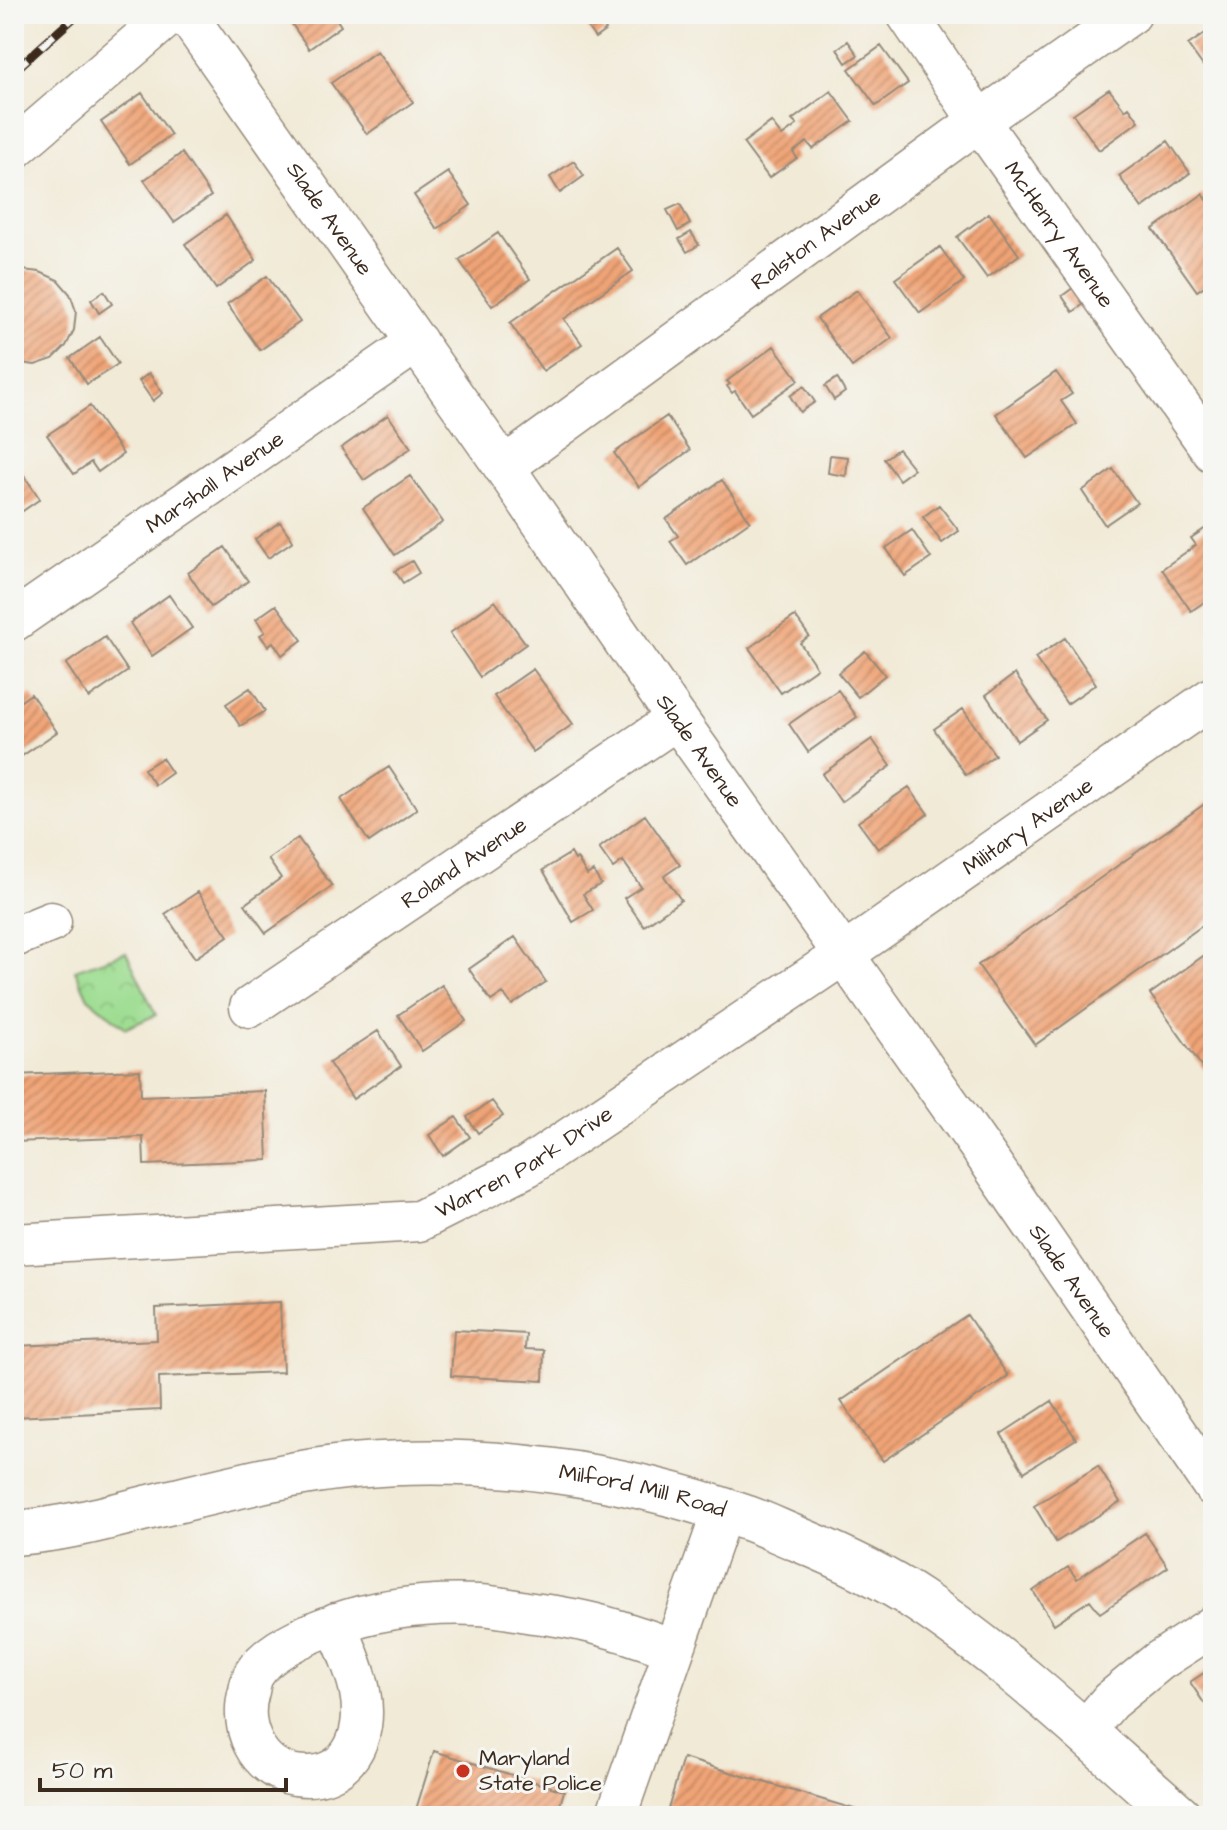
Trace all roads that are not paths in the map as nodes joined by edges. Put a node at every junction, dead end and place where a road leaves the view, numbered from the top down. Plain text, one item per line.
1 (171, 14) edge
2 (186, 14) edge
3 (907, 14) edge
4 (1131, 14) edge
5 (979, 121) junction
6 (14, 149) edge
7 (417, 342) junction
8 (1213, 452) edge
9 (504, 467) junction
10 (14, 621) edge
11 (1213, 697) edge
12 (677, 719) junction
13 (51, 922) dead end
14 (14, 937) edge
15 (843, 955) junction
16 (250, 1007) dead end
17 (14, 1244) edge
18 (1213, 1486) edge
19 (723, 1510) junction
20 (14, 1533) edge
21 (336, 1623) dead end
22 (1213, 1626) edge
23 (674, 1649) junction
24 (1084, 1732) junction
25 (1166, 1813) edge
26 (616, 1816) edge

1 - 6 street
2 - 7 street, Slade Avenue
3 - 5 street, McHenry Avenue
4 - 5 street, Ralston Avenue
5 - 8 street, McHenry Avenue
5 - 9 street, Ralston Avenue
7 - 9 street, Slade Avenue
7 - 10 street, Marshall Avenue
9 - 12 street, Slade Avenue
11 - 15 street, Military Avenue
12 - 15 street, Slade Avenue
12 - 16 street, Roland Avenue
13 - 14 street
15 - 17 street, Warren Park Drive
15 - 18 street, Slade Avenue
19 - 20 main road, Milford Mill Road
19 - 23 street
19 - 24 main road, Milford Mill Road
21 - 23 street
22 - 24 street
23 - 26 street
24 - 25 main road, Milford Mill Road

